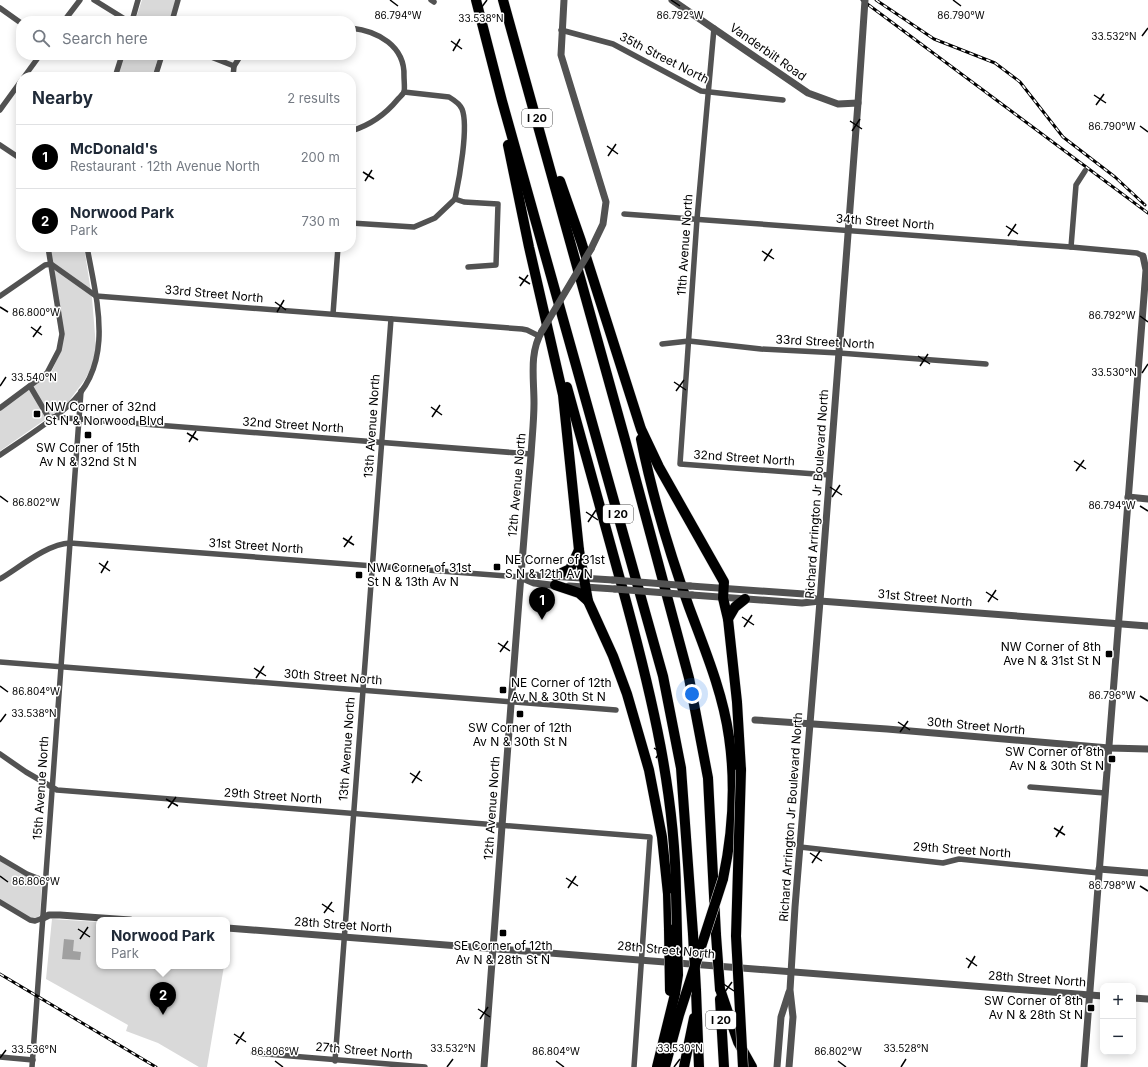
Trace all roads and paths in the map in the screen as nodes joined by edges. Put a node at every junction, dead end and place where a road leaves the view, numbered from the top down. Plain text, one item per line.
1 (80, 0) edge
2 (94, 0) edge
3 (138, 0) edge
4 (178, 0) edge
5 (476, 0) edge
6 (503, 0) edge
7 (564, 0) edge
8 (672, 0) edge
9 (866, 0) edge
10 (0, 8) edge
11 (68, 16) edge
12 (120, 16) edge
13 (133, 16) edge
14 (173, 16) edge
15 (16, 19) edge
16 (714, 28) junction
17 (356, 29) edge
18 (561, 30) junction
19 (36, 60) edge
20 (120, 60) edge
21 (160, 60) edge
22 (219, 60) edge
23 (238, 60) edge
24 (234, 66) junction
25 (28, 72) edge
26 (117, 72) edge
27 (157, 72) edge
28 (233, 72) edge
29 (16, 88) edge
30 (404, 92) junction
31 (709, 93) junction
32 (532, 100) junction
33 (783, 100) dead end
34 (502, 101) junction
35 (858, 103) junction
36 (0, 110) edge
37 (356, 129) edge
38 (0, 145) edge
39 (16, 156) edge
40 (1085, 171) dead end
41 (455, 199) junction
42 (624, 214) dead end
43 (697, 219) junction
44 (356, 224) edge
45 (848, 230) junction
46 (1070, 247) junction
47 (49, 252) edge
48 (88, 252) edge
49 (338, 252) edge
50 (1143, 256) joint
51 (532, 258) junction
52 (51, 264) junction
53 (468, 267) dead end
54 (0, 296) edge
55 (96, 296) junction
56 (332, 314) junction
57 (391, 319) junction
58 (541, 334) junction
59 (689, 341) junction
60 (662, 344) dead end
61 (839, 353) junction
62 (986, 364) dead end
63 (30, 386) junction
64 (81, 391) junction
65 (0, 408) edge
66 (636, 413) junction
67 (51, 418) junction
68 (79, 420) junction
69 (382, 442) junction
70 (531, 454) junction
71 (0, 456) edge
72 (680, 464) joint
73 (829, 475) junction
74 (1128, 497) junction
75 (1148, 499) edge
76 (70, 543) junction
77 (579, 550) junction
78 (372, 566) junction
79 (520, 577) junction
80 (0, 579) edge
81 (555, 581) junction
82 (585, 583) junction
83 (724, 587) junction
84 (723, 598) junction
85 (745, 599) junction
86 (588, 601) junction
87 (820, 601) junction
88 (728, 618) junction
89 (1119, 624) junction
90 (1148, 626) edge
91 (0, 662) edge
92 (61, 667) junction
93 (363, 690) junction
94 (511, 702) junction
95 (616, 710) dead end
96 (755, 720) dead end
97 (810, 725) junction
98 (1109, 748) junction
99 (1148, 749) edge
100 (0, 754) edge
101 (52, 787) junction
102 (1030, 787) dead end
103 (1105, 793) junction
104 (354, 813) junction
105 (502, 824) junction
106 (800, 847) junction
107 (0, 858) edge
108 (1099, 871) junction
109 (1148, 873) edge
110 (45, 881) junction
111 (0, 902) edge
112 (43, 918) junction
113 (96, 918) edge
114 (230, 928) edge
115 (344, 937) junction
116 (492, 948) junction
117 (642, 959) junction
118 (791, 971) junction
119 (720, 989) junction
120 (790, 990) junction
121 (1089, 994) junction
122 (1100, 996) edge
123 (1136, 998) edge
124 (1148, 999) edge
125 (697, 1008) junction
126 (253, 1053) dead end
127 (0, 1057) edge
128 (32, 1060) junction
129 (335, 1061) junction
130 (685, 1064) edge
131 (699, 1064) edge
132 (32, 1067) edge
133 (425, 1067) edge
134 (484, 1067) edge
135 (634, 1067) edge
136 (657, 1067) edge
137 (665, 1067) edge
138 (671, 1067) edge
139 (724, 1067) edge
140 (743, 1067) edge
141 (752, 1067) edge
142 (777, 1067) edge
143 (789, 1067) edge
144 (1084, 1067) edge

1 - 11 street
2 - 12 street
3 - 13 street
4 - 14 street
5 - 34 highway, I 20
6 - 32 highway, I 20
7 - 18 street, 12th Avenue North
8 - 16 street, Vanderbilt Road
9 - 35 street, Richard Arrington Jr Boulevard North, bridge
10 - 15 street
16 - 31 street, 11th Avenue North
16 - 35 street, Vanderbilt Road
17 - 30 street
18 - 31 street, 35th Street North
18 - 58 street, 12th Avenue North, bridge
19 - 25 street
20 - 26 street
21 - 27 street
22 - 24 street
23 - 24 street
24 - 28 street
29 - 36 street
30 - 37 street
30 - 41 street
31 - 33 street, 35th Street North
31 - 43 street, 11th Avenue North
32 - 66 highway
32 - 119 highway, I 20, bridge
34 - 51 highway
34 - 125 highway, I 20, bridge
35 - 45 street, Richard Arrington Jr Boulevard North
38 - 39 street
40 - 46 street
41 - 44 street
41 - 53 street
42 - 43 street, 34th Street North
43 - 45 street, 34th Street North
43 - 59 street, 11th Avenue North
45 - 46 street, 34th Street North
45 - 61 street, Richard Arrington Jr Boulevard North
46 - 50 street, 34th Street North
47 - 52 street
48 - 55 street
49 - 56 street
50 - 74 street
51 - 77 highway
51 - 136 highway, bridge
52 - 54 street
52 - 55 street
52 - 63 street
55 - 56 street, 33rd Street North
55 - 64 street
56 - 57 street, 33rd Street North
57 - 58 street, 33rd Street North
57 - 69 street, 13th Avenue North
58 - 70 street, 12th Avenue North
59 - 60 street, 33rd Street North
59 - 61 street, 33rd Street North
59 - 72 street, 11th Avenue North
61 - 62 street, 33rd Street North
61 - 73 street, Richard Arrington Jr Boulevard North
63 - 65 street
63 - 67 street
64 - 67 street
64 - 68 street, 15th Avenue North
66 - 83 highway
66 - 137 highway, bridge
67 - 68 street, 32nd Street North
67 - 71 street
68 - 69 street, 32nd Street North
68 - 76 street, 15th Avenue North
69 - 70 street, 32nd Street North
69 - 78 street, 13th Avenue North
70 - 79 street, 12th Avenue North
72 - 73 street, 32nd Street North
73 - 87 street, Richard Arrington Jr Boulevard North
74 - 75 street
74 - 89 street
76 - 78 street, 31st Street North
76 - 80 street, 31st Street North
76 - 92 street, 15th Avenue North
77 - 81 highway
77 - 82 highway
78 - 79 street, 31st Street North
78 - 93 street, 13th Avenue North
79 - 81 street, 31st Street North
79 - 94 street, 12th Avenue North
81 - 82 street, 31st Street North
81 - 86 highway
82 - 83 street, 31st Street North, bridge
82 - 84 street, 31st Street North, bridge
82 - 86 highway
83 - 84 highway
83 - 87 street, 31st Street North
84 - 85 street, 31st Street North
84 - 88 highway
85 - 87 street, 31st Street North
85 - 88 highway
86 - 138 highway, bridge
87 - 89 street, 31st Street North
87 - 97 street, Richard Arrington Jr Boulevard North
88 - 140 highway, bridge
89 - 90 street, 31st Street North
89 - 98 street
91 - 92 street, 30th Street North
92 - 93 street, 30th Street North
92 - 101 street, 15th Avenue North
93 - 94 street, 30th Street North
93 - 104 street, 13th Avenue North
94 - 95 street, 30th Street North
94 - 105 street, 12th Avenue North
96 - 97 street, 30th Street North
97 - 98 street, 30th Street North
97 - 106 street, Richard Arrington Jr Boulevard North
98 - 99 street, 30th Street North
98 - 103 street
100 - 101 street, 29th Street North
101 - 104 street, 29th Street North
101 - 110 street, 15th Avenue North
102 - 103 street
103 - 108 street
104 - 105 street, 29th Street North
104 - 115 street, 13th Avenue North
105 - 116 street, 12th Avenue North
105 - 117 street, 29th Street North
106 - 108 street, 29th Street North
106 - 118 street, Richard Arrington Jr Boulevard North
107 - 110 street
108 - 109 street
108 - 121 street
110 - 112 street, 15th Avenue North
111 - 112 street
112 - 113 street
112 - 128 street, 15th Avenue North
114 - 115 street, 28th Street North
115 - 116 street, 28th Street North
115 - 129 street, 13th Avenue North
116 - 117 street, 28th Street North
116 - 134 street, 12th Avenue North
117 - 118 street, 28th Street North
117 - 135 street
118 - 120 street, Richard Arrington Jr Boulevard North
118 - 121 street, 28th Street North
119 - 139 highway, I 20
119 - 141 highway, bridge
120 - 142 street, Richard Arrington Jr Boulevard North
120 - 143 street, Richard Arrington Jr Boulevard North
121 - 122 street, 28th Street North
121 - 144 street
123 - 124 street
125 - 130 highway
125 - 131 highway, I 20
126 - 129 street, 27th Street North
127 - 128 street
128 - 132 street, 15th Avenue North
129 - 133 street, 27th Street North

